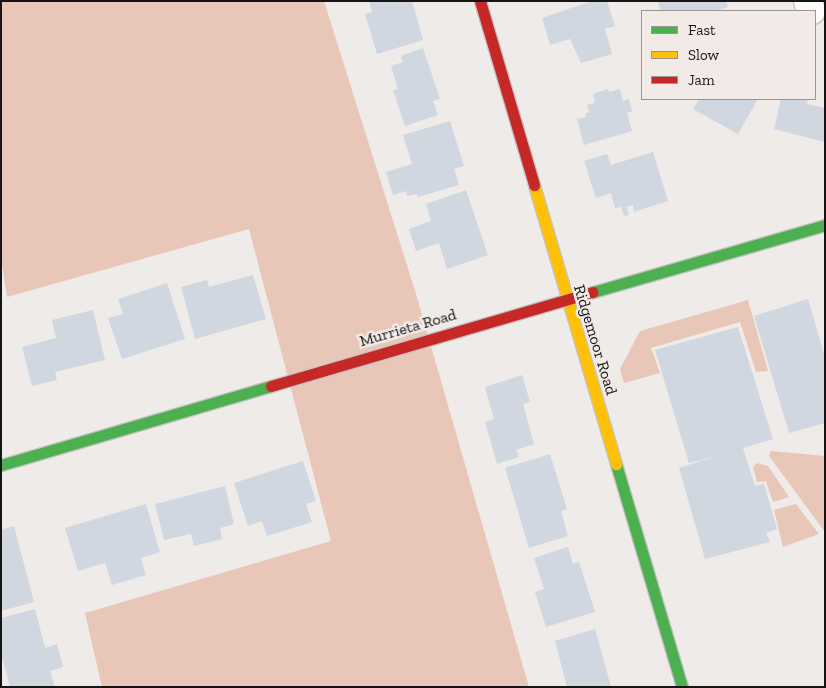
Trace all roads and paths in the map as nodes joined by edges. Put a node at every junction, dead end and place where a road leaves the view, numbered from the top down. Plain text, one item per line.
1 (480, 1) edge
2 (825, 225) edge
3 (566, 299) junction
4 (1, 465) edge
5 (682, 687) edge

1 - 3 main road, Ridgemoor Road
2 - 3 main road, Murrieta Road
3 - 4 main road, Murrieta Road
3 - 5 main road, Ridgemoor Road

